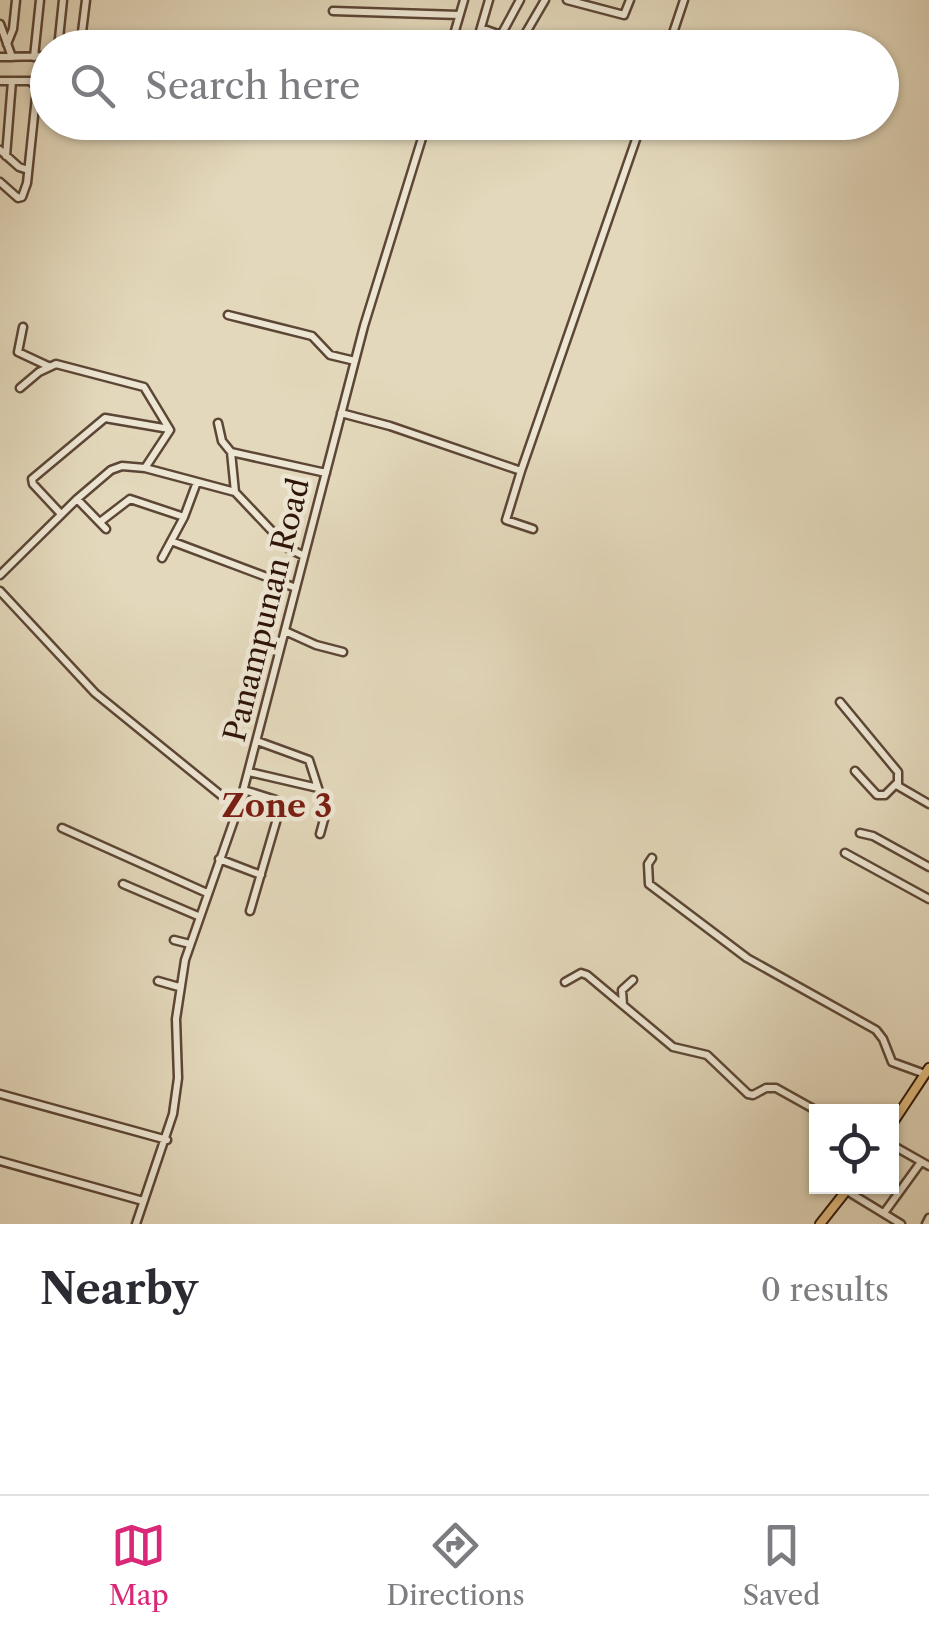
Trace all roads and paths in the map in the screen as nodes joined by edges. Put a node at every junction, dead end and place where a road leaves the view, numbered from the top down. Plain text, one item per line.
1 (16, 0) edge
2 (40, 0) edge
3 (63, 0) edge
4 (86, 0) edge
5 (464, 0) edge
6 (489, 0) edge
7 (520, 0) edge
8 (545, 0) edge
9 (566, 0) edge
10 (630, 0) edge
11 (684, 0) edge
12 (333, 11) dead end
13 (459, 15) junction
14 (0, 24) edge
15 (481, 28) joint
16 (37, 30) edge
17 (60, 30) edge
18 (82, 30) edge
19 (454, 30) edge
20 (488, 30) edge
21 (503, 30) edge
22 (528, 30) edge
23 (674, 30) edge
24 (6, 44) junction
25 (0, 57) edge
26 (12, 57) junction
27 (30, 57) edge
28 (30, 81) edge
29 (0, 82) edge
30 (12, 82) junction
31 (31, 140) edge
32 (421, 140) edge
33 (636, 140) edge
34 (3, 153) edge
35 (28, 170) junction
36 (0, 182) edge
37 (228, 314) dead end
38 (23, 327) dead end
39 (354, 361) junction
40 (50, 366) junction
41 (20, 388) dead end
42 (341, 413) junction
43 (218, 423) dead end
44 (170, 430) junction
45 (231, 452) junction
46 (145, 468) junction
47 (521, 471) junction
48 (326, 472) junction
49 (196, 482) junction
50 (235, 492) junction
51 (77, 499) junction
52 (62, 514) junction
53 (184, 517) junction
54 (533, 530) dead end
55 (172, 541) junction
56 (304, 556) junction
57 (162, 558) dead end
58 (0, 575) edge
59 (296, 588) junction
60 (0, 591) edge
61 (285, 630) junction
62 (343, 652) dead end
63 (840, 702) dead end
64 (257, 742) junction
65 (856, 771) dead end
66 (248, 772) junction
67 (896, 784) junction
68 (318, 788) junction
69 (244, 790) junction
70 (929, 804) edge
71 (238, 809) junction
72 (62, 828) dead end
73 (860, 833) dead end
74 (320, 834) dead end
75 (845, 852) dead end
76 (652, 858) dead end
77 (219, 860) junction
78 (929, 867) edge
79 (262, 875) junction
80 (123, 884) dead end
81 (207, 892) junction
82 (929, 898) edge
83 (250, 911) dead end
84 (198, 916) junction
85 (174, 940) dead end
86 (190, 944) junction
87 (158, 980) dead end
88 (634, 980) dead end
89 (565, 982) dead end
90 (179, 987) junction
91 (624, 1006) junction
92 (927, 1071) edge
93 (0, 1094) edge
94 (809, 1106) edge
95 (899, 1113) edge
96 (167, 1140) junction
97 (899, 1149) edge
98 (0, 1162) edge
99 (925, 1164) edge
100 (845, 1194) edge
101 (856, 1194) edge
102 (144, 1202) junction
103 (884, 1213) junction
104 (826, 1222) edge
105 (136, 1224) edge
106 (900, 1224) edge

1 - 24 street
2 - 16 street
3 - 17 street
4 - 18 street
5 - 13 street
6 - 15 street
7 - 21 street
8 - 22 street
9 - 10 street
11 - 23 street
12 - 13 street
13 - 19 street
14 - 24 street
15 - 20 street
24 - 26 street
25 - 26 street
26 - 27 street
28 - 30 street
29 - 30 street
30 - 34 street
31 - 35 street
32 - 39 street, Panampunan Road
33 - 47 street
34 - 35 street
35 - 36 street
37 - 39 street
38 - 40 street
39 - 42 street, Panampunan Road
40 - 41 street
40 - 44 street
42 - 47 street
42 - 48 street, Panampunan Road
43 - 45 street
44 - 46 street
44 - 52 street
45 - 48 street
45 - 50 street
46 - 49 street
46 - 51 street
47 - 54 street
48 - 56 street, Panampunan Road
49 - 50 street
49 - 53 street
50 - 56 street
51 - 52 street
51 - 53 street
52 - 58 street
53 - 55 street
55 - 57 street
55 - 59 street
56 - 59 street, Panampunan Road
59 - 61 street, Panampunan Road
60 - 71 street
61 - 62 street
61 - 64 street, Panampunan Road
63 - 67 street
64 - 66 street, Panampunan Road
64 - 68 street
65 - 67 street
66 - 68 street
66 - 69 street, Panampunan Road
67 - 70 street
68 - 74 street
69 - 71 street, Panampunan Road
69 - 79 street
71 - 77 street, Panampunan Road
72 - 81 street
73 - 78 street
75 - 82 street
76 - 92 street
77 - 79 street
77 - 81 street, Panampunan Road
79 - 83 street
80 - 84 street
81 - 84 street, Panampunan Road
84 - 86 street, Panampunan Road
85 - 86 street
86 - 90 street, Panampunan Road
87 - 90 street
88 - 91 street
89 - 91 street
90 - 96 street, Panampunan Road
91 - 94 street
92 - 95 main road
93 - 96 street
96 - 102 street, Panampunan Road
97 - 99 street
98 - 102 street
99 - 103 street
100 - 104 main road
101 - 103 street
102 - 105 street, Panampunan Road
103 - 106 street

